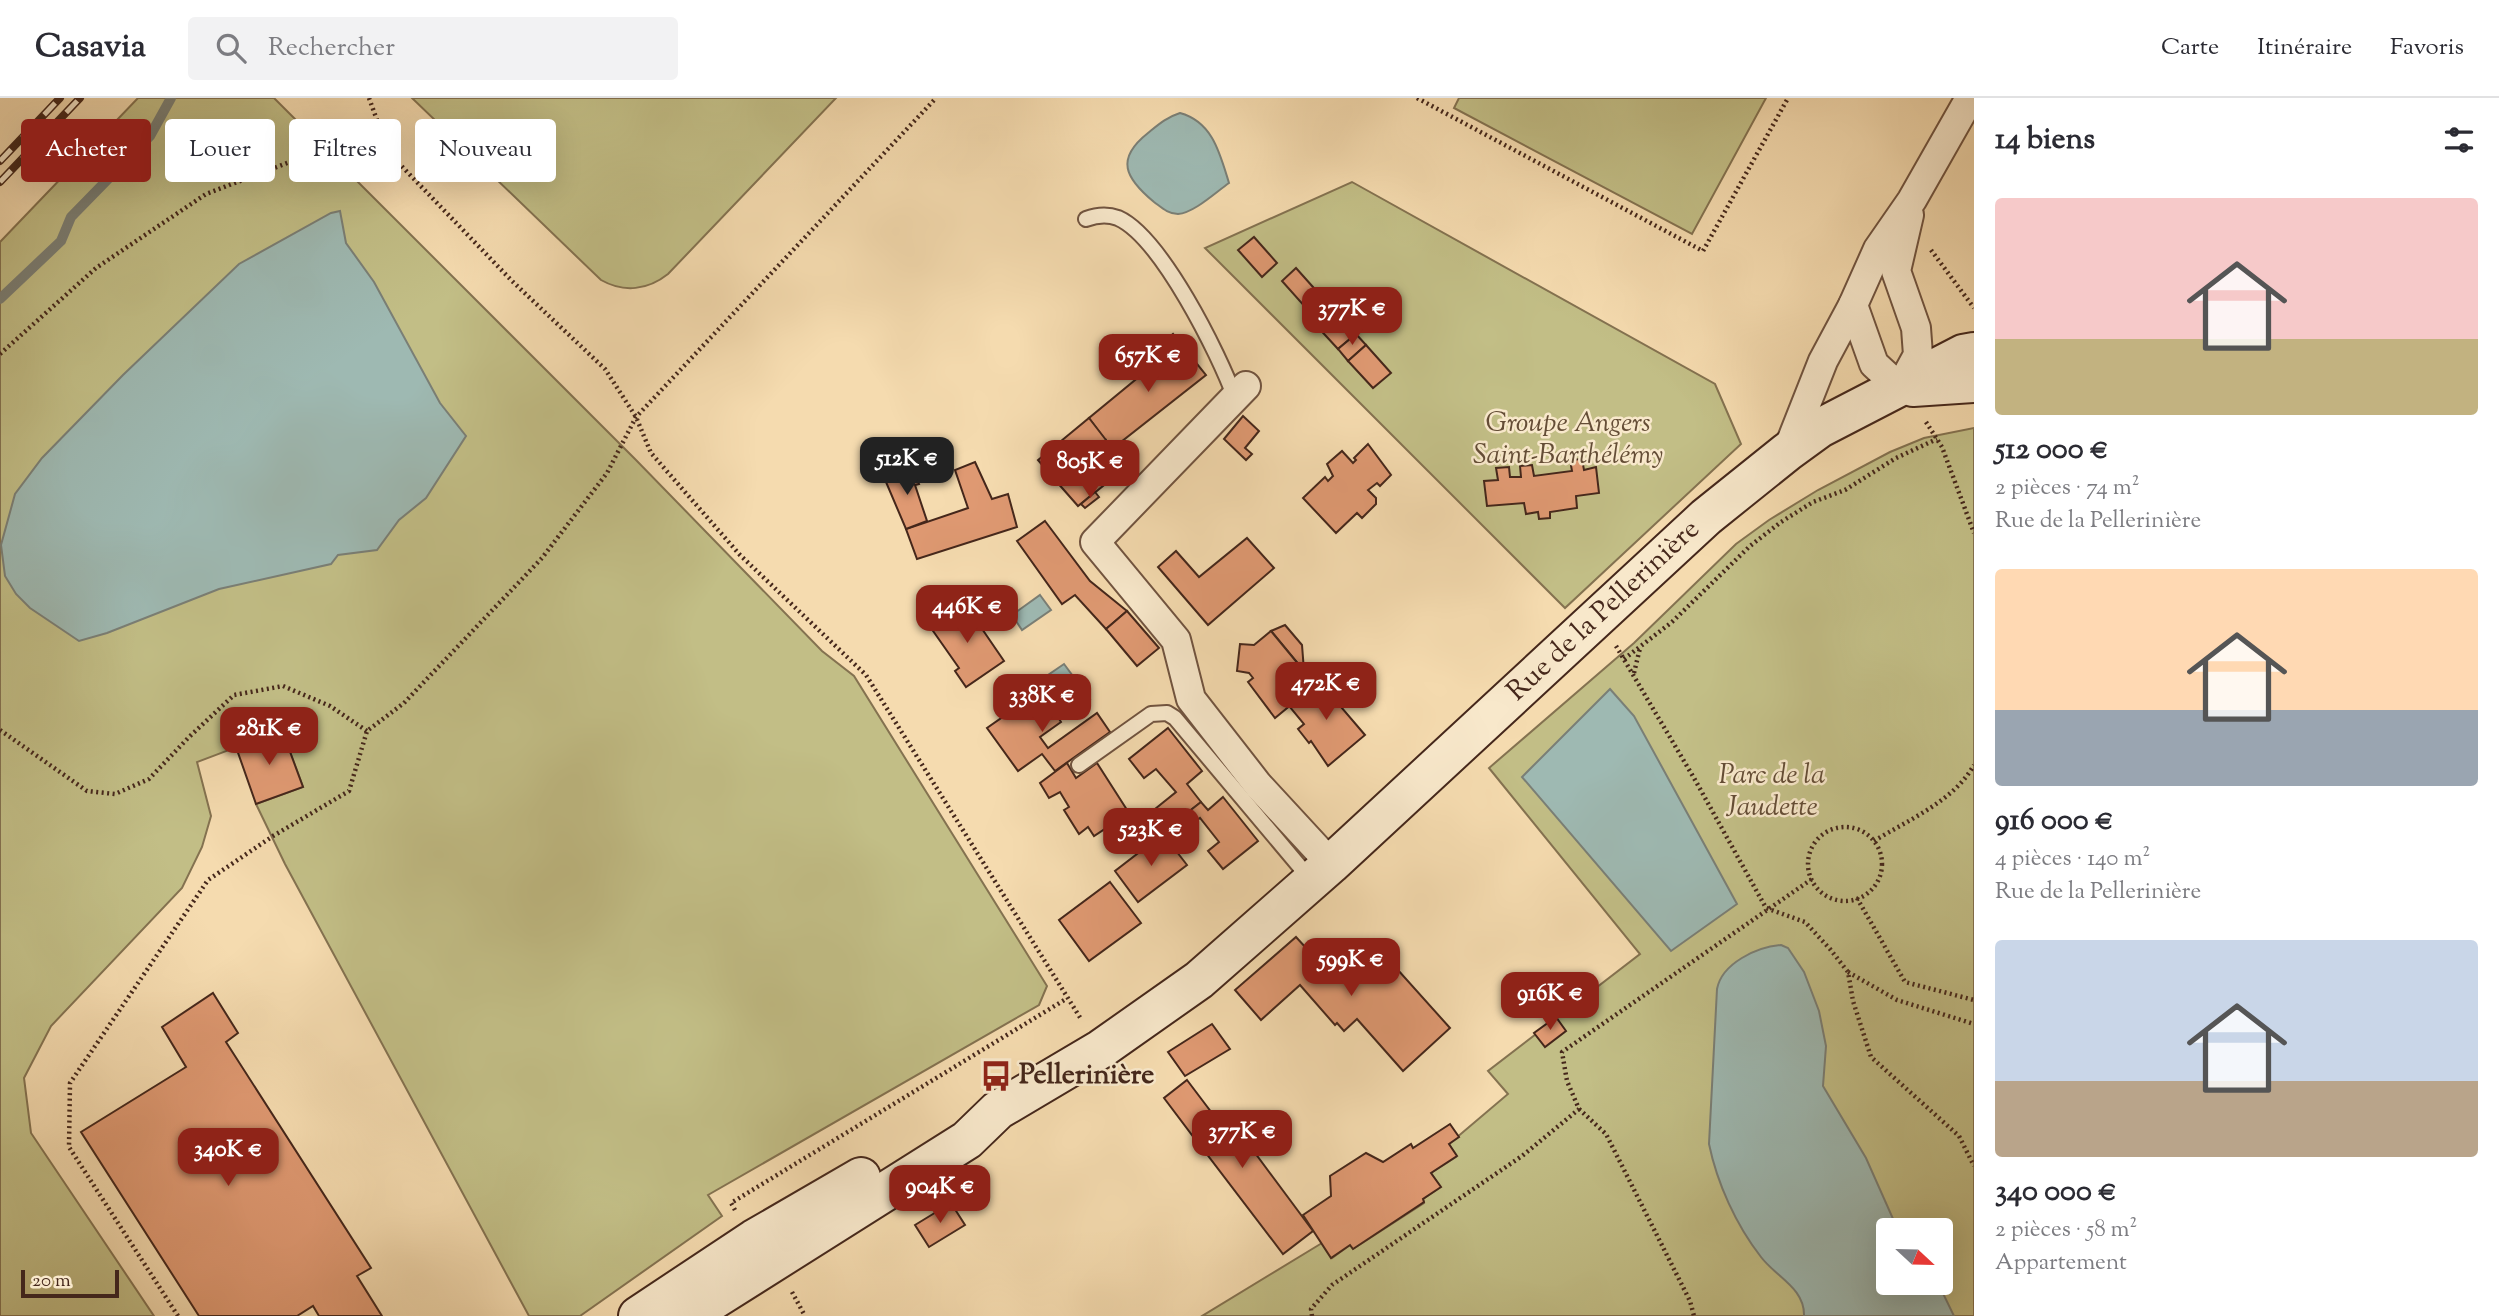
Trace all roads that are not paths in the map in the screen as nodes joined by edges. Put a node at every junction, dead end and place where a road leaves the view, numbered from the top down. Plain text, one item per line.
1 (1970, 98) edge
2 (1912, 200) junction
3 (1086, 219) dead end
4 (1853, 305) junction
5 (1916, 328) junction
6 (1970, 363) edge
7 (1900, 388) junction
8 (1240, 392) joint
9 (1787, 452) junction
10 (1079, 765) dead end
11 (1321, 873) junction
12 (998, 1110) junction
13 (638, 1316) edge
14 (688, 1316) edge

1 - 2 street
2 - 4 street
2 - 5 street
3 - 8 lane
4 - 7 street
4 - 9 street
5 - 6 street
5 - 7 street
6 - 7 street
7 - 9 street, Rue de la Pellerinière
8 - 11 street
9 - 11 street, Rue de la Pellerinière
10 - 11 lane
11 - 12 street, Rue de la Pellerinière
12 - 13 street, Rue de la Pellerinière
12 - 14 street, Rue de la Pellerinière

